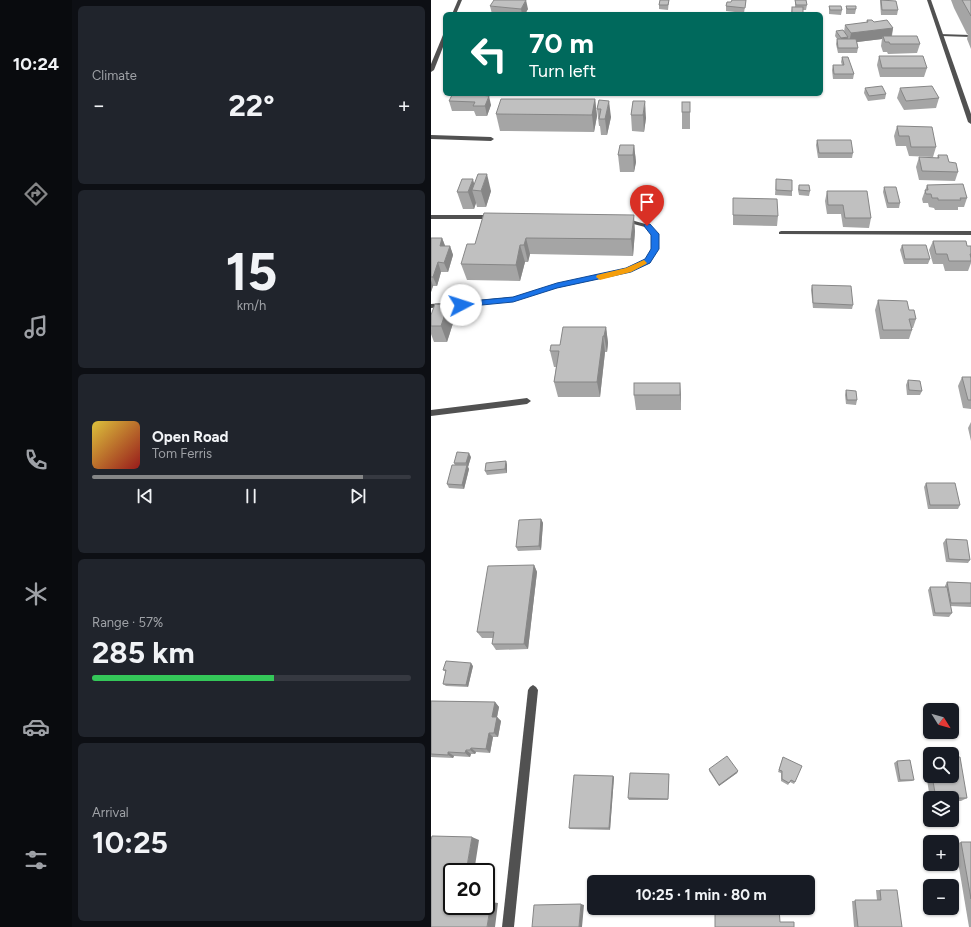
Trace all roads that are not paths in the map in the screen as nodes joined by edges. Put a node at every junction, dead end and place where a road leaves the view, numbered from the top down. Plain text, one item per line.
1 (460, 0) edge
2 (929, 0) edge
3 (455, 12) edge
4 (941, 35) junction
5 (971, 36) edge
6 (443, 41) edge
7 (431, 70) edge
8 (971, 122) edge
9 (431, 137) edge
10 (491, 139) dead end
11 (431, 217) edge
12 (497, 217) edge
13 (614, 219) edge
14 (781, 233) dead end
15 (971, 233) edge
16 (431, 306) edge
17 (527, 401) dead end
18 (431, 413) edge
19 (533, 690) dead end
20 (508, 927) edge

1 - 3 street
2 - 4 street
4 - 5 street
4 - 8 street
6 - 7 street
9 - 10 street
11 - 12 street
13 - 16 street
14 - 15 street
17 - 18 street
19 - 20 street

